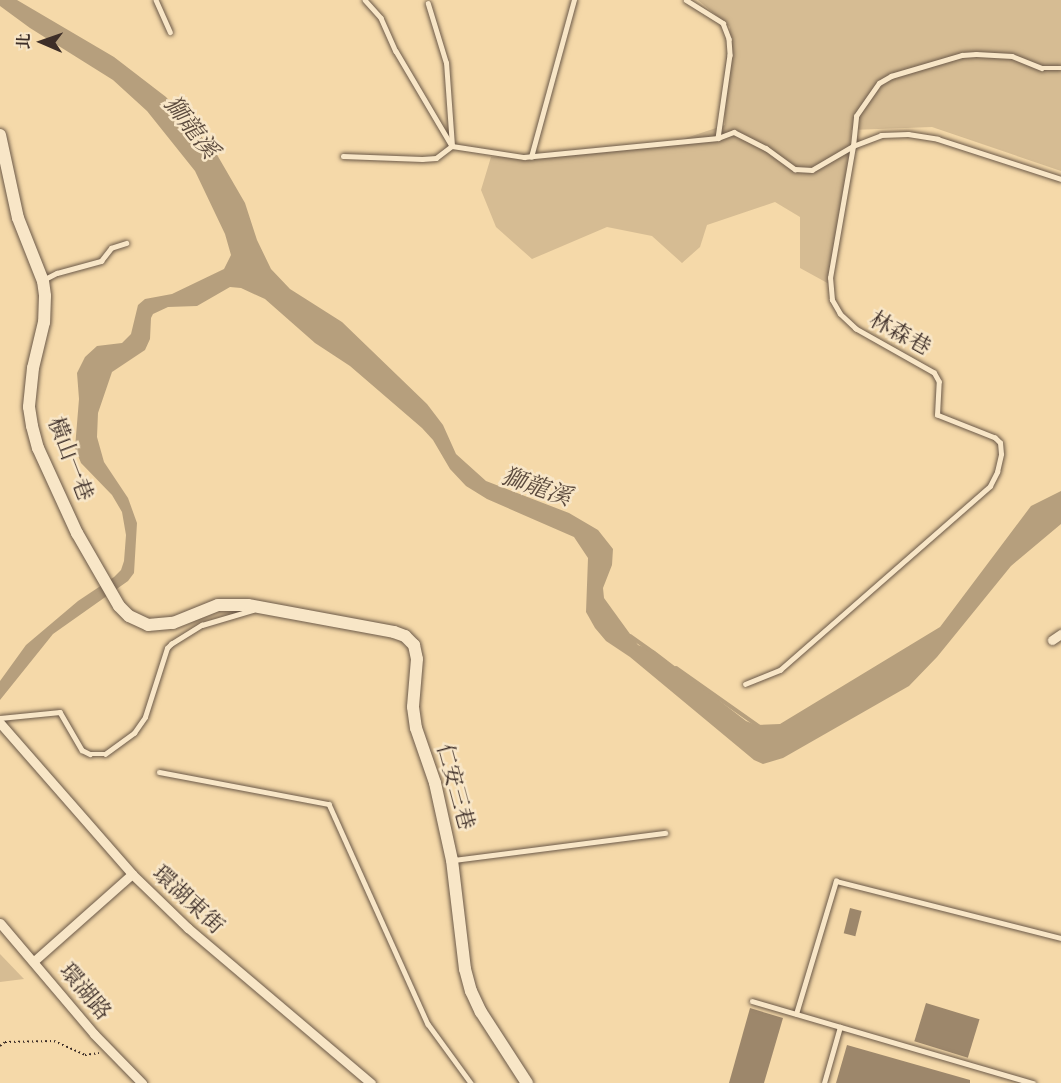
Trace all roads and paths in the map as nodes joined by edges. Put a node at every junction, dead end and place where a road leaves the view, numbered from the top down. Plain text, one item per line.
1 (156, 0) edge
2 (365, 0) edge
3 (574, 0) edge
4 (686, 0) edge
5 (428, 4) dead end
6 (170, 32) dead end
7 (1061, 68) edge
8 (0, 135) edge
9 (718, 138) junction
10 (452, 146) junction
11 (853, 146) junction
12 (343, 156) dead end
13 (531, 157) junction
14 (1061, 179) edge
15 (126, 243) dead end
16 (43, 281) junction
17 (261, 608) junction
18 (1061, 634) edge
19 (1052, 640) dead end
20 (745, 684) dead end
21 (0, 718) edge
22 (0, 723) edge
23 (159, 772) dead end
24 (664, 833) dead end
25 (452, 860) junction
26 (132, 874) junction
27 (0, 923) edge
28 (1061, 938) edge
29 (34, 961) junction
30 (752, 1000) dead end
31 (796, 1014) junction
32 (840, 1026) junction
33 (0, 1046) edge
34 (111, 1052) junction
35 (142, 1083) edge
36 (371, 1083) edge
37 (471, 1083) edge
38 (527, 1083) edge
39 (824, 1083) edge
40 (1033, 1083) edge

1 - 6 lane
2 - 10 lane
3 - 13 lane
4 - 9 lane
5 - 10 lane
7 - 11 lane
8 - 16 street, 橫山一巷
9 - 11 lane
9 - 13 lane
10 - 12 lane
10 - 13 lane
11 - 14 lane
11 - 20 lane, 林森巷
15 - 16 lane
16 - 17 street, 橫山一巷
17 - 21 lane
17 - 25 street, 仁安三巷
18 - 19 street
22 - 26 street, 環湖東街
23 - 37 lane
24 - 25 lane
25 - 38 street, 仁安三巷
26 - 29 street
26 - 36 street, 環湖東街
27 - 29 street, 環湖路
28 - 31 lane
29 - 34 street, 環湖路
30 - 31 lane
31 - 32 lane
32 - 39 lane
32 - 40 lane
33 - 34 path
34 - 35 street, 環湖路

